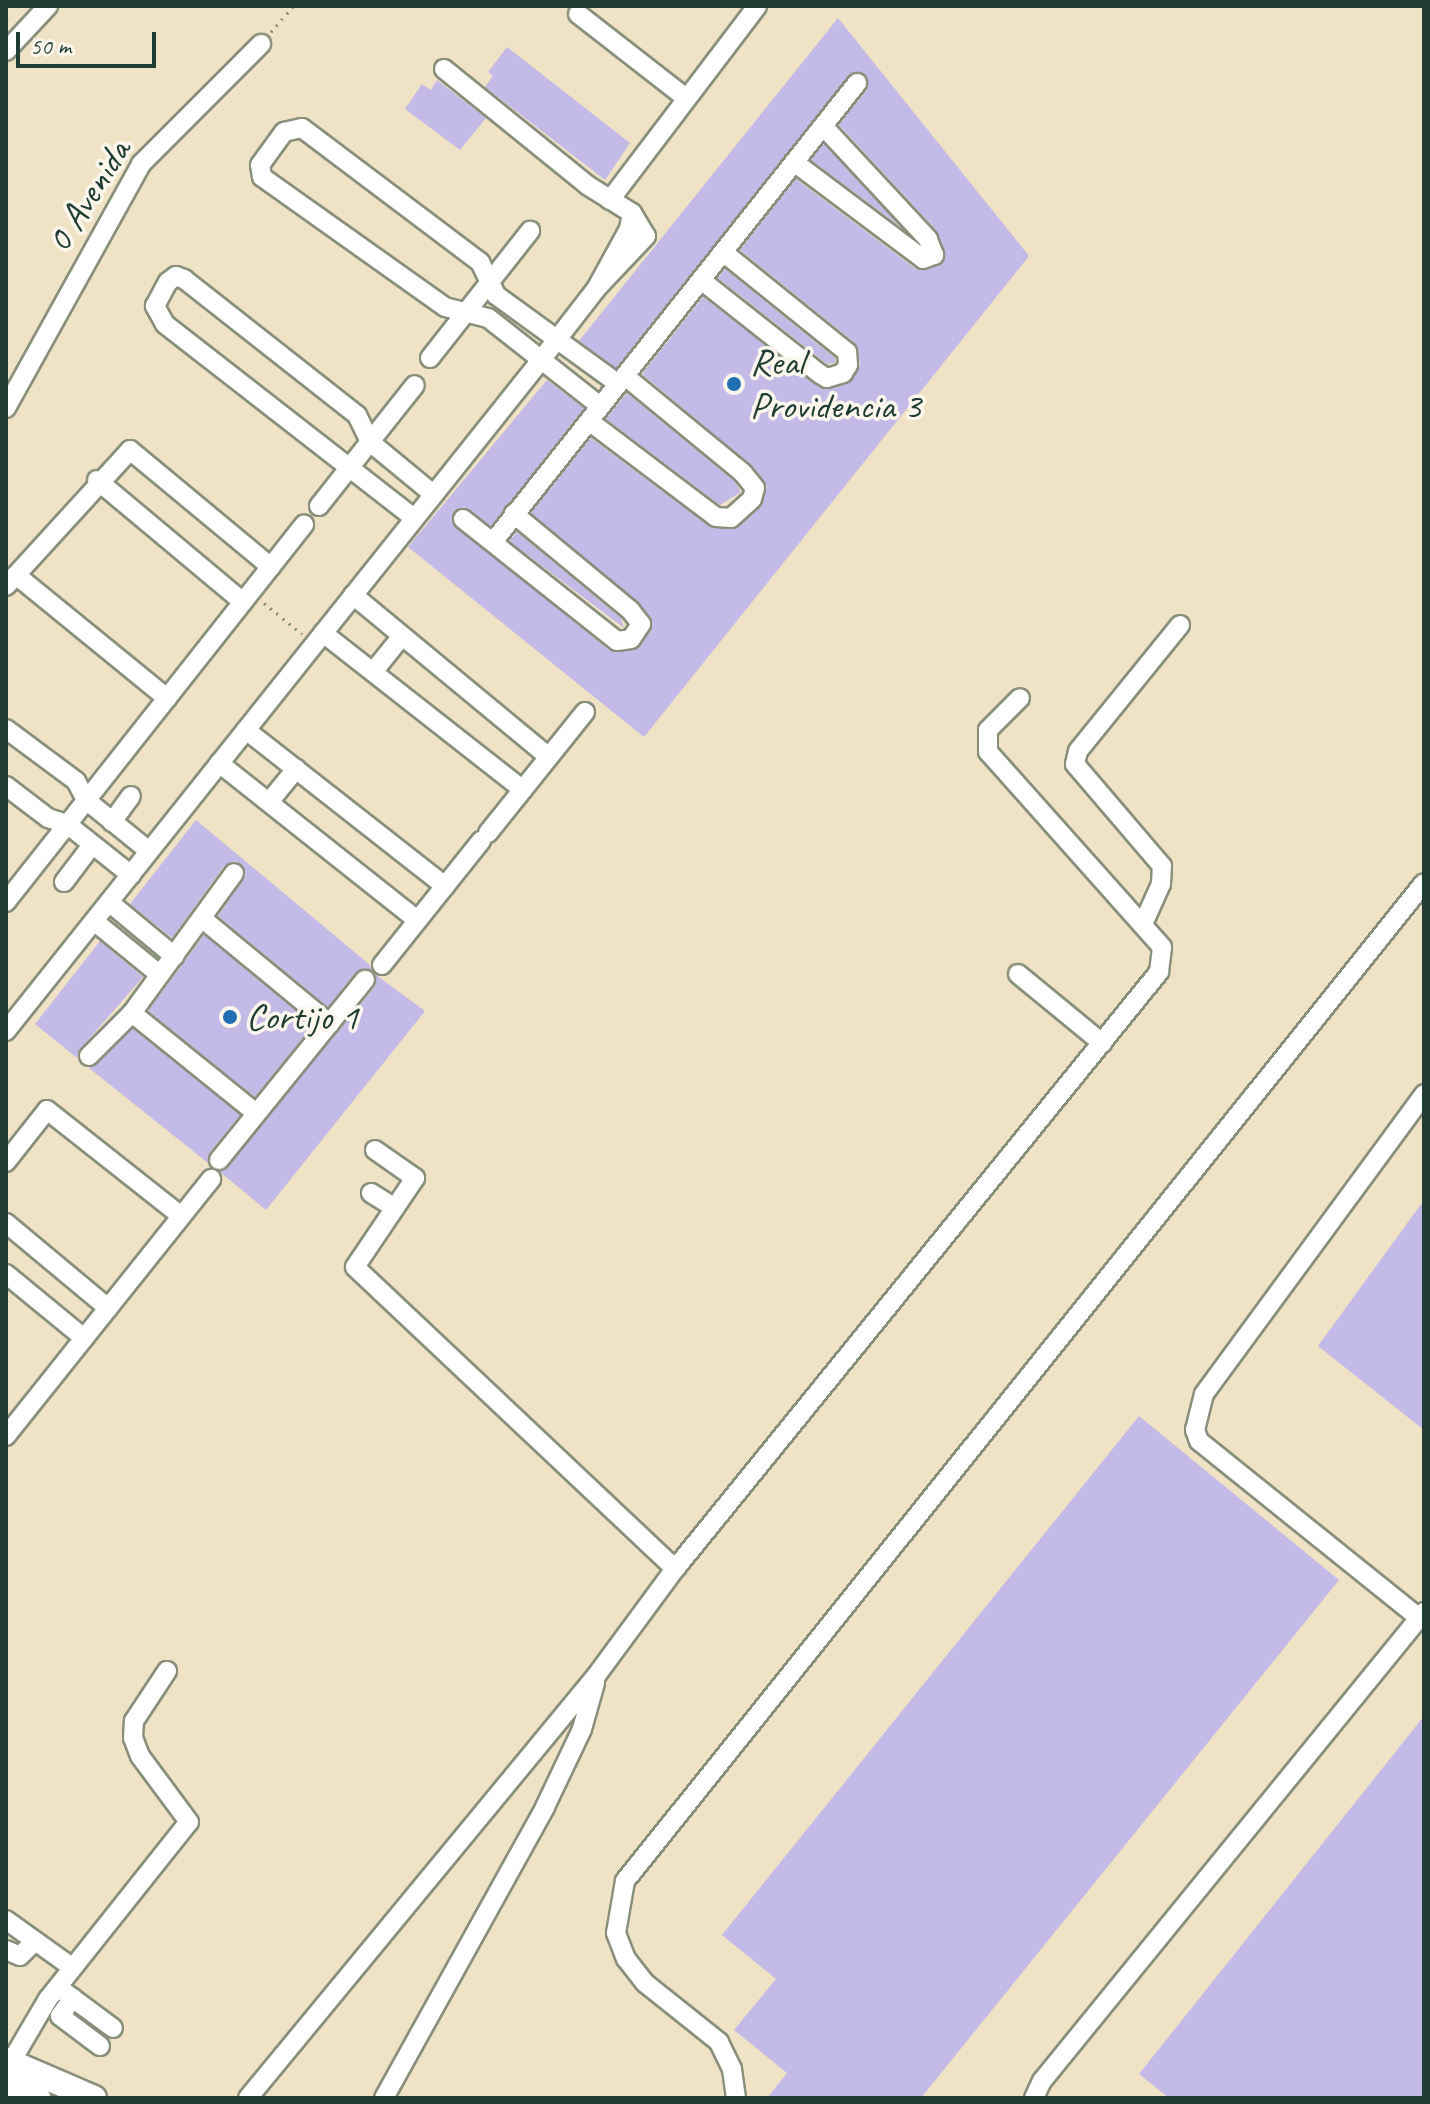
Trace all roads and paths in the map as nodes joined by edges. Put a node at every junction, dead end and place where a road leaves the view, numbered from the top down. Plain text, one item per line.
1 (48, 6) edge
2 (294, 6) edge
3 (757, 6) edge
4 (578, 14) dead end
5 (261, 44) joint
6 (6, 51) edge
7 (444, 69) dead end
8 (857, 83) dead end
9 (686, 98) junction
10 (823, 126) junction
11 (794, 162) junction
12 (610, 200) junction
13 (530, 231) dead end
14 (723, 252) junction
15 (701, 280) junction
16 (487, 285) junction
17 (465, 311) junction
18 (558, 336) junction
19 (430, 358) dead end
20 (541, 360) junction
21 (621, 380) junction
22 (415, 385) dead end
23 (6, 408) edge
24 (595, 413) junction
25 (370, 442) junction
26 (350, 467) junction
27 (97, 480) junction
28 (433, 494) junction
29 (319, 506) dead end
30 (514, 514) junction
31 (414, 518) junction
32 (463, 519) dead end
33 (304, 524) dead end
34 (493, 542) junction
35 (271, 567) junction
36 (11, 580) edge
37 (353, 595) junction
38 (247, 597) junction
39 (1180, 625) dead end
40 (402, 636) junction
41 (319, 638) junction
42 (373, 672) junction
43 (167, 698) junction
44 (1020, 698) dead end
45 (585, 712) dead end
46 (6, 729) edge
47 (246, 730) junction
48 (549, 757) junction
49 (219, 763) junction
50 (296, 769) junction
51 (6, 786) edge
52 (523, 790) junction
53 (131, 796) dead end
54 (86, 800) junction
55 (269, 802) junction
56 (112, 822) junction
57 (67, 824) junction
58 (92, 845) junction
59 (149, 851) junction
60 (234, 873) dead end
61 (131, 875) junction
62 (64, 882) dead end
63 (1424, 883) edge
64 (445, 886) junction
65 (6, 902) edge
66 (109, 902) junction
67 (204, 920) junction
68 (417, 920) junction
69 (94, 921) junction
70 (1143, 924) junction
71 (174, 956) junction
72 (382, 965) dead end
73 (1018, 974) dead end
74 (160, 975) junction
75 (365, 980) dead end
76 (132, 1013) junction
77 (330, 1024) junction
78 (6, 1031) edge
79 (1102, 1043) junction
80 (89, 1056) dead end
81 (1424, 1094) edge
82 (256, 1113) junction
83 (375, 1150) dead end
84 (219, 1160) dead end
85 (6, 1162) edge
86 (211, 1179) dead end
87 (371, 1193) dead end
88 (395, 1208) junction
89 (181, 1216) junction
90 (6, 1223) edge
91 (6, 1274) edge
92 (108, 1308) junction
93 (84, 1338) junction
94 (10, 1423) edge
95 (675, 1569) junction
96 (1421, 1614) edge
97 (167, 1671) dead end
98 (596, 1676) junction
99 (6, 1920) edge
100 (35, 1941) junction
101 (6, 1950) edge
102 (73, 1968) junction
103 (65, 1992) junction
104 (113, 2028) dead end
105 (100, 2046) dead end
106 (8, 2069) edge
107 (38, 2098) edge
108 (94, 2098) edge
109 (248, 2098) edge
110 (384, 2098) edge
111 (736, 2098) edge
112 (1034, 2098) edge

1 - 6 street
2 - 5 path
3 - 9 street
4 - 9 street
5 - 23 street, 0 Avenida
7 - 12 street
8 - 10 street
9 - 12 street
10 - 11 street
10 - 11 street
11 - 14 street
12 - 18 street
13 - 16 street
14 - 15 street
14 - 15 street
15 - 21 street
16 - 17 street
16 - 17 street
16 - 18 street
17 - 19 street
17 - 20 street
18 - 20 street
18 - 21 street
20 - 24 street
20 - 28 street
21 - 24 street
21 - 24 street
22 - 25 street
24 - 30 street
25 - 26 street
25 - 26 street
25 - 28 street
26 - 29 street
26 - 31 street
27 - 35 street
27 - 36 street
27 - 38 street
28 - 31 street
30 - 34 street
30 - 34 street
31 - 37 street
32 - 34 street
33 - 35 street
35 - 38 street
36 - 43 street
37 - 40 street
37 - 41 street
38 - 41 path
38 - 43 street
39 - 70 street
40 - 42 street
40 - 48 street
41 - 42 street
41 - 47 street
42 - 52 street
43 - 54 street
44 - 70 street
45 - 48 street
46 - 54 street
47 - 49 street
47 - 50 street
48 - 52 street
49 - 55 street
49 - 59 street
50 - 55 street
50 - 64 street
51 - 57 street
52 - 64 street
53 - 56 street
54 - 56 street
54 - 57 street
55 - 68 street
56 - 59 street
57 - 58 street
57 - 65 street
58 - 61 street
58 - 62 street
59 - 61 street
60 - 67 street
61 - 66 street
63 - 111 street
64 - 68 street
66 - 69 street
66 - 71 street
67 - 71 street
67 - 77 street
68 - 72 street
69 - 74 street
69 - 78 street
70 - 79 street
71 - 74 street
73 - 79 street
74 - 76 street
75 - 77 street
76 - 80 street
76 - 82 street
77 - 82 street
79 - 95 street
81 - 96 street
82 - 84 street
83 - 88 street
85 - 89 street
86 - 89 street
87 - 88 street
88 - 95 street
89 - 92 street
90 - 92 street
91 - 93 street
92 - 93 street
93 - 94 street
95 - 98 street
96 - 112 street
97 - 102 street
98 - 109 street
98 - 110 street
99 - 100 street
100 - 101 street
100 - 102 street
102 - 103 street
103 - 104 street
103 - 105 street
103 - 106 street
106 - 107 main road
106 - 108 main road

